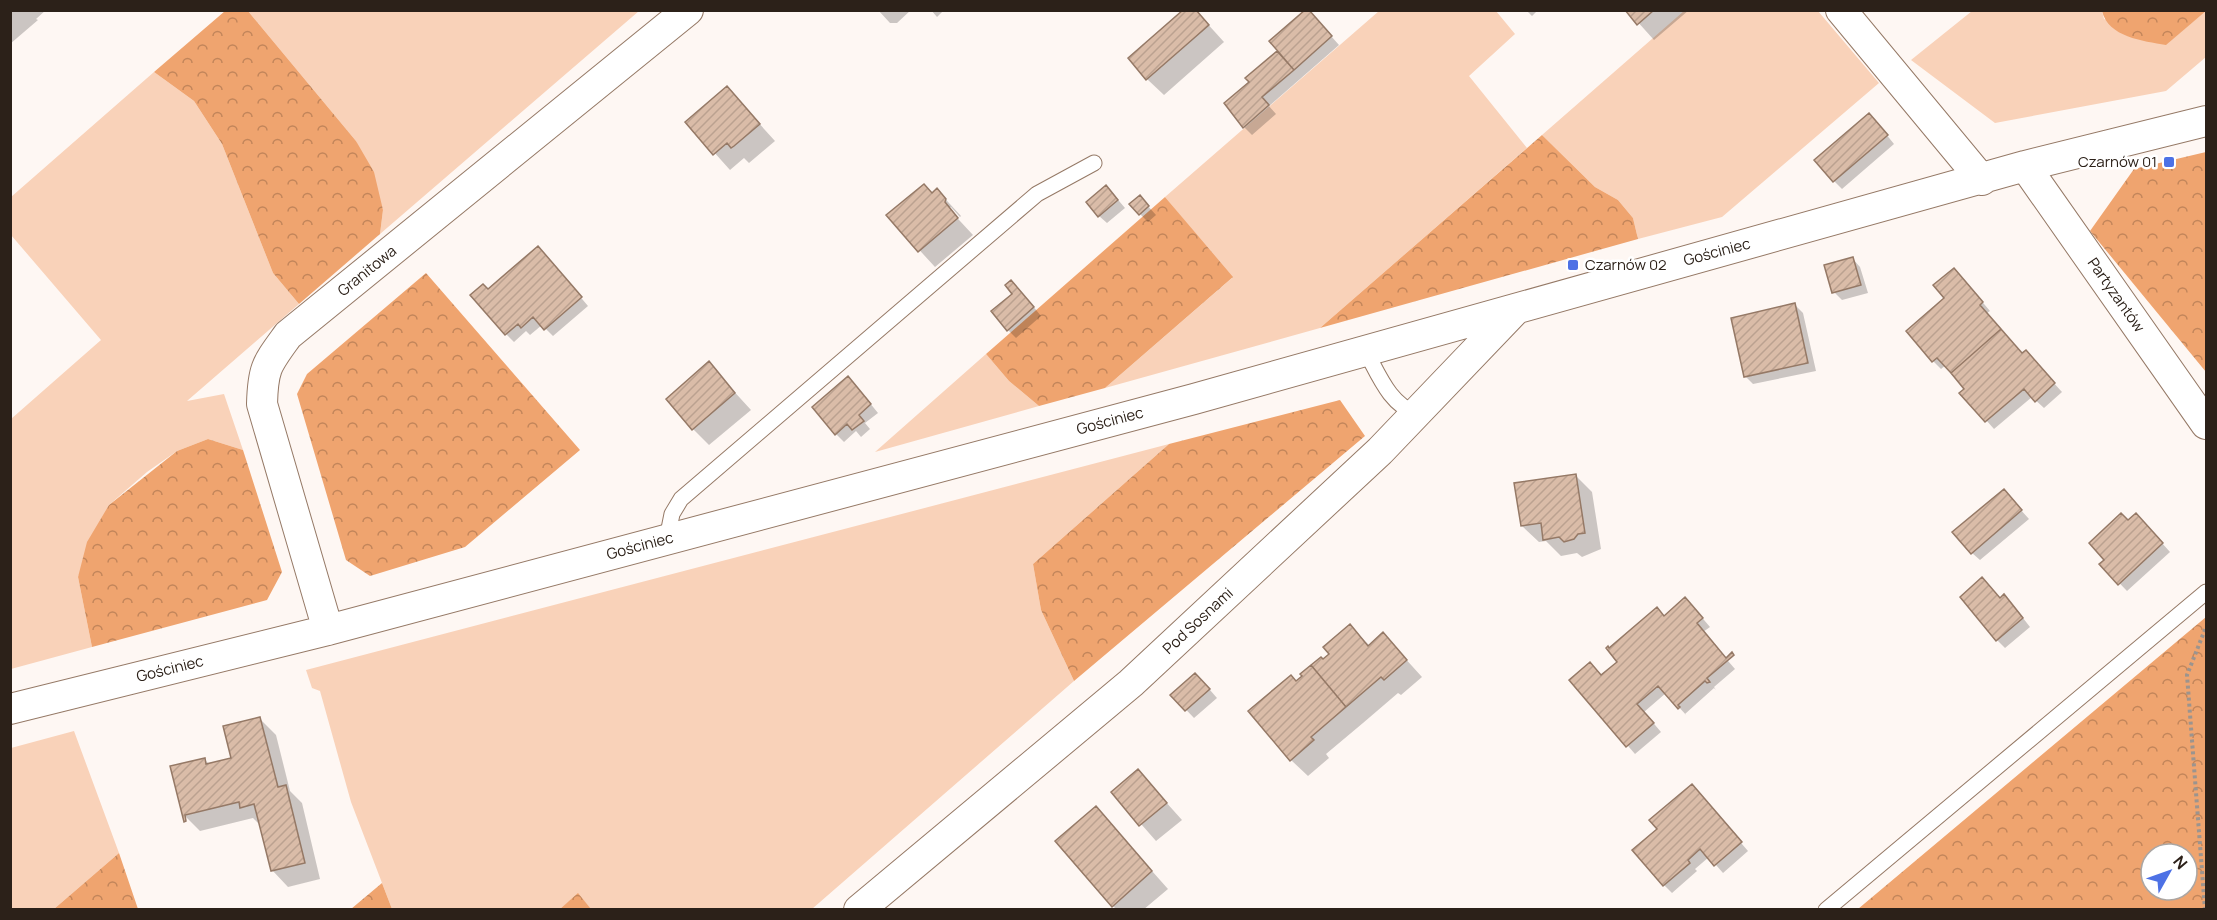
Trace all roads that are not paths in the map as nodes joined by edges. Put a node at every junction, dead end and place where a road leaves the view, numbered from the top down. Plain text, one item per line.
1 (688, 10) edge
2 (1841, 10) edge
3 (2206, 121) edge
4 (1094, 163) dead end
5 (2025, 166) junction
6 (1982, 180) junction
7 (1516, 309) junction
8 (1365, 350) junction
9 (1417, 414) junction
10 (2206, 424) edge
11 (667, 539) junction
12 (2206, 592) edge
13 (328, 630) junction
14 (10, 709) edge
15 (859, 909) edge
16 (1826, 909) edge

1 - 13 street, Granitowa
2 - 6 street
3 - 5 street, Gościniec
4 - 11 lane
5 - 6 street, Gościniec
5 - 10 street, Partyzantów
6 - 7 street, Gościniec
7 - 8 street, Gościniec
7 - 9 street, Pod Sosnami
8 - 9 lane
8 - 11 street, Gościniec
9 - 15 street, Pod Sosnami
11 - 13 street, Gościniec
12 - 16 lane
13 - 14 street, Gościniec

